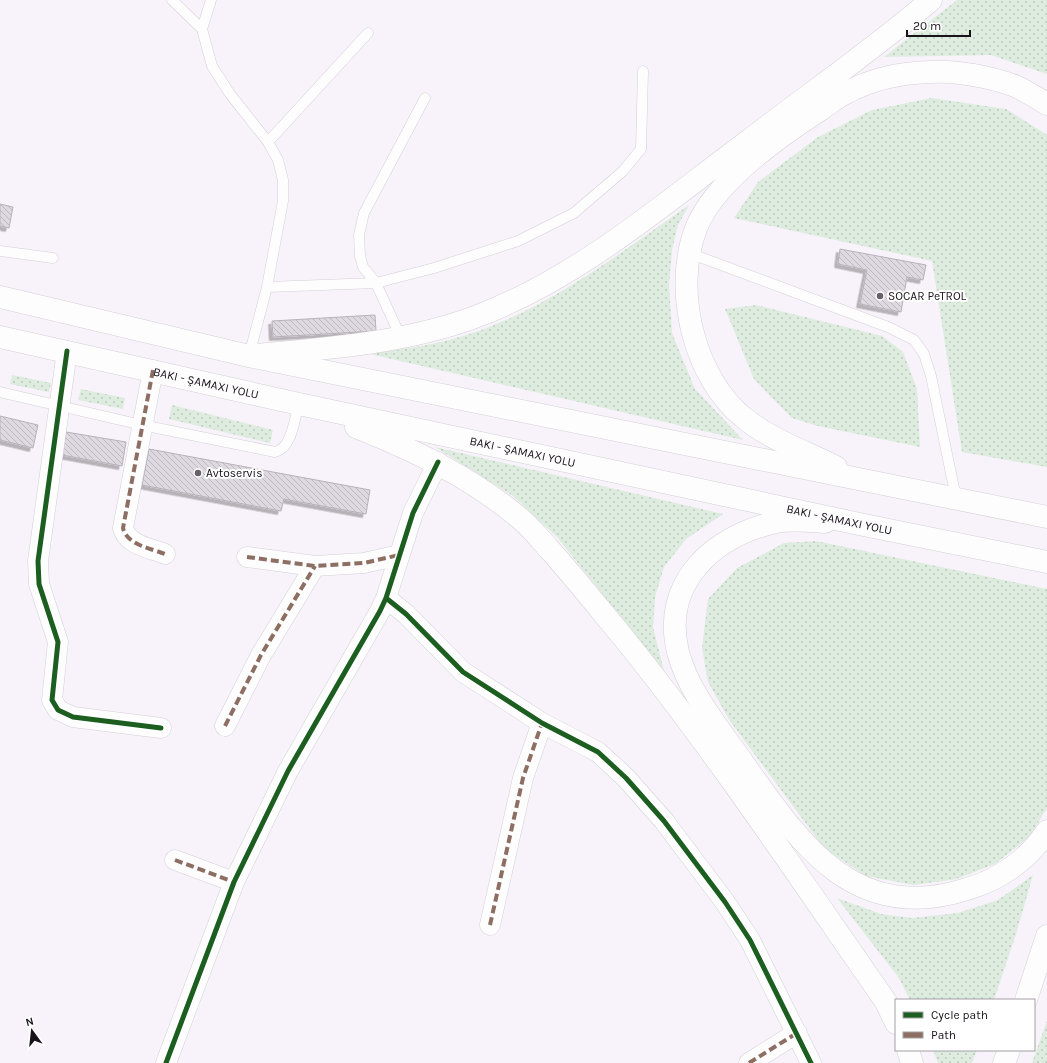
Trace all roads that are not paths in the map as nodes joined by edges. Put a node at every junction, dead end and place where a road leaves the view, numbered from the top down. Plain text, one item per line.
1 (172, 0) edge
2 (211, 0) edge
3 (931, 0) edge
4 (202, 29) junction
5 (368, 33) dead end
6 (643, 71) dead end
7 (425, 98) dead end
8 (1047, 104) edge
9 (268, 142) junction
10 (0, 251) edge
11 (689, 253) junction
12 (52, 258) dead end
13 (376, 283) junction
14 (267, 287) junction
15 (0, 297) edge
16 (0, 337) edge
17 (401, 338) junction
18 (67, 351) junction
19 (249, 356) junction
20 (153, 370) junction
21 (0, 392) edge
22 (299, 404) junction
23 (58, 406) junction
24 (142, 425) junction
25 (438, 462) junction
26 (864, 480) junction
27 (956, 498) junction
28 (1047, 517) edge
29 (864, 525) junction
30 (165, 554) dead end
31 (399, 555) junction
32 (247, 557) dead end
33 (1047, 562) edge
34 (315, 566) junction
35 (386, 598) junction
36 (542, 722) junction
37 (225, 726) dead end
38 (161, 728) dead end
39 (1047, 831) edge
40 (175, 860) dead end
41 (234, 882) junction
42 (490, 925) dead end
43 (1047, 936) edge
44 (1026, 999) edge
45 (895, 1021) edge
46 (797, 1033) junction
47 (908, 1051) edge
48 (1009, 1051) edge
49 (166, 1063) edge
50 (749, 1063) edge
51 (812, 1063) edge
52 (912, 1063) edge
53 (1004, 1063) edge

1 - 4 lane
2 - 4 lane
3 - 17 main road
4 - 9 lane
5 - 9 lane
6 - 13 lane
7 - 13 lane
8 - 11 main road
9 - 14 lane
10 - 12 lane
11 - 26 main road
11 - 27 lane
13 - 14 lane
13 - 17 lane
14 - 19 lane
15 - 19 main road
16 - 18 main road
17 - 19 main road
18 - 20 main road
18 - 23 street
19 - 26 main road
20 - 22 main road
20 - 24 street
21 - 23 lane
22 - 24 lane
22 - 25 main road
22 - 29 main road
23 - 24 lane
23 - 38 street
24 - 30 street
25 - 31 street
25 - 45 main road
26 - 27 main road
27 - 28 main road
29 - 33 main road
29 - 39 main road
31 - 34 street
31 - 35 street
32 - 34 street
34 - 37 street
35 - 36 street
35 - 41 street
36 - 42 street
36 - 46 street
40 - 41 street
41 - 49 street
43 - 44 main road
46 - 50 street
46 - 51 street
47 - 52 main road
48 - 53 main road

